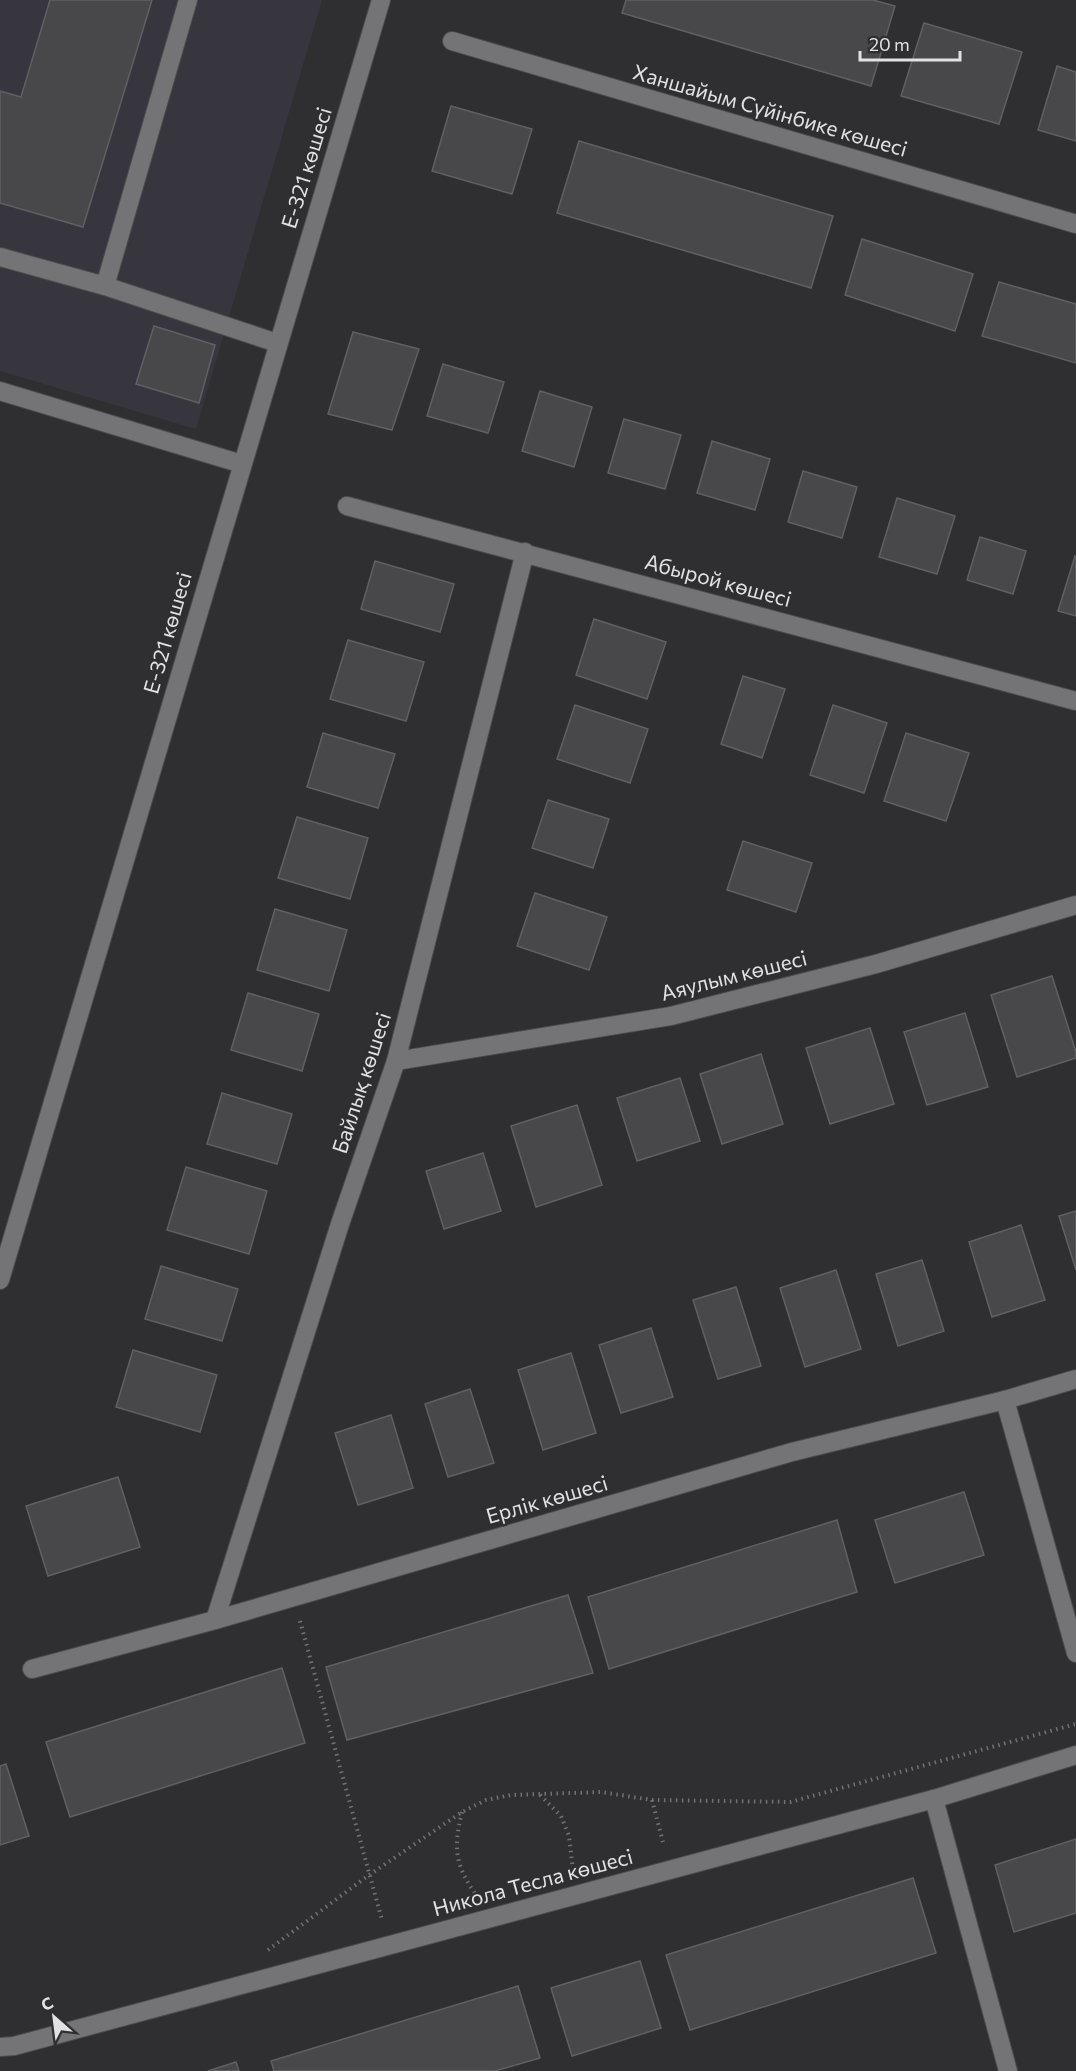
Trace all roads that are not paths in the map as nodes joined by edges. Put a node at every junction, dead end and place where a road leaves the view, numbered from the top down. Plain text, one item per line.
1 (188, 0) edge
2 (381, 0) edge
3 (452, 41) dead end
4 (1076, 225) edge
5 (0, 257) edge
6 (105, 286) junction
7 (278, 343) junction
8 (0, 391) edge
9 (242, 464) junction
10 (347, 506) dead end
11 (525, 552) junction
12 (1076, 701) edge
13 (1076, 905) edge
14 (396, 1061) junction
15 (0, 1280) edge
16 (1076, 1379) edge
17 (1005, 1400) junction
18 (215, 1620) junction
19 (1076, 1653) edge
20 (32, 1669) dead end
21 (1076, 1755) edge
22 (934, 1799) junction
23 (0, 2047) edge
24 (1008, 2071) edge

1 - 6 street
2 - 7 street, Е-321 көшесі
3 - 4 street, Ханшайым Сүйінбике көшесі
5 - 6 street
6 - 7 street
7 - 9 street, Е-321 көшесі
8 - 9 street
9 - 15 street, Е-321 көшесі
10 - 11 street, Абырой көшесі
11 - 12 street, Абырой көшесі
11 - 14 street, Байлық көшесі
13 - 14 street, Аяулым көшесі
14 - 18 street, Байлық көшесі
16 - 17 street, Ерлік көшесі
17 - 18 street, Ерлік көшесі
17 - 19 street
18 - 20 street, Ерлік көшесі
21 - 22 street, Никола Тесла көшесі
22 - 23 street, Никола Тесла көшесі
22 - 24 street

